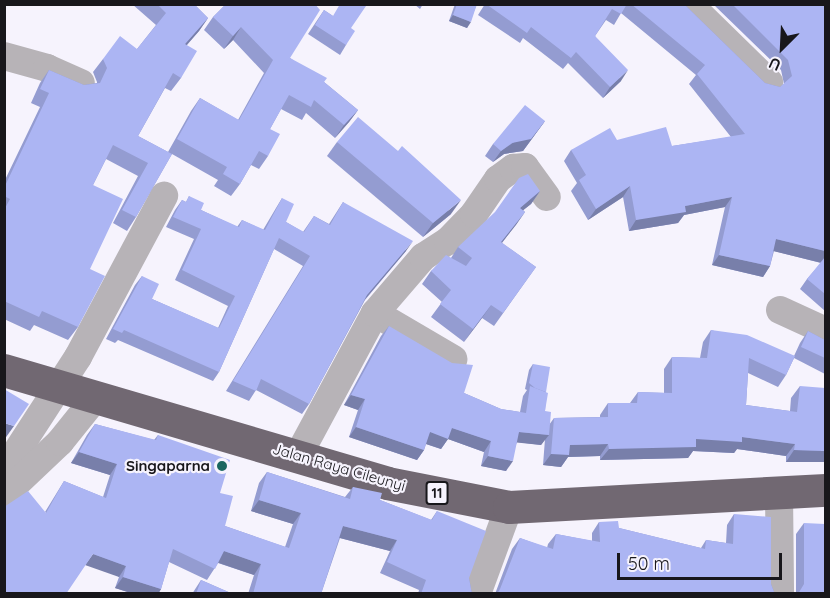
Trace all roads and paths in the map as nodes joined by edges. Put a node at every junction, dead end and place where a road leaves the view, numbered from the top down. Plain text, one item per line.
1 (689, 4) edge
2 (4, 56) edge
3 (769, 82) edge
4 (81, 83) edge
5 (164, 196) dead end
6 (547, 197) dead end
7 (780, 310) dead end
8 (375, 313) junction
9 (825, 330) edge
10 (453, 358) dead end
11 (4, 363) edge
12 (4, 369) edge
13 (62, 385) junction
14 (97, 396) junction
15 (298, 456) junction
16 (4, 471) edge
17 (825, 490) edge
18 (779, 492) junction
19 (4, 495) edge
20 (509, 507) junction
21 (477, 594) edge
22 (780, 594) edge

1 - 3 street
2 - 4 street
5 - 13 street
6 - 8 street
7 - 9 street
8 - 10 street
8 - 15 street
11 - 13 highway, 11
12 - 13 highway, Jalan Raya Cileunyi / 11
13 - 14 highway, Jalan Raya Cileunyi / 11
13 - 16 street
14 - 15 highway, Jalan Raya Cileunyi / 11
14 - 19 street
15 - 20 highway, Jalan Raya Cileunyi / 11
17 - 18 highway, Jalan Raya Cileunyi / 11
18 - 20 highway, Jalan Raya Cileunyi / 11
18 - 22 street
20 - 21 street

